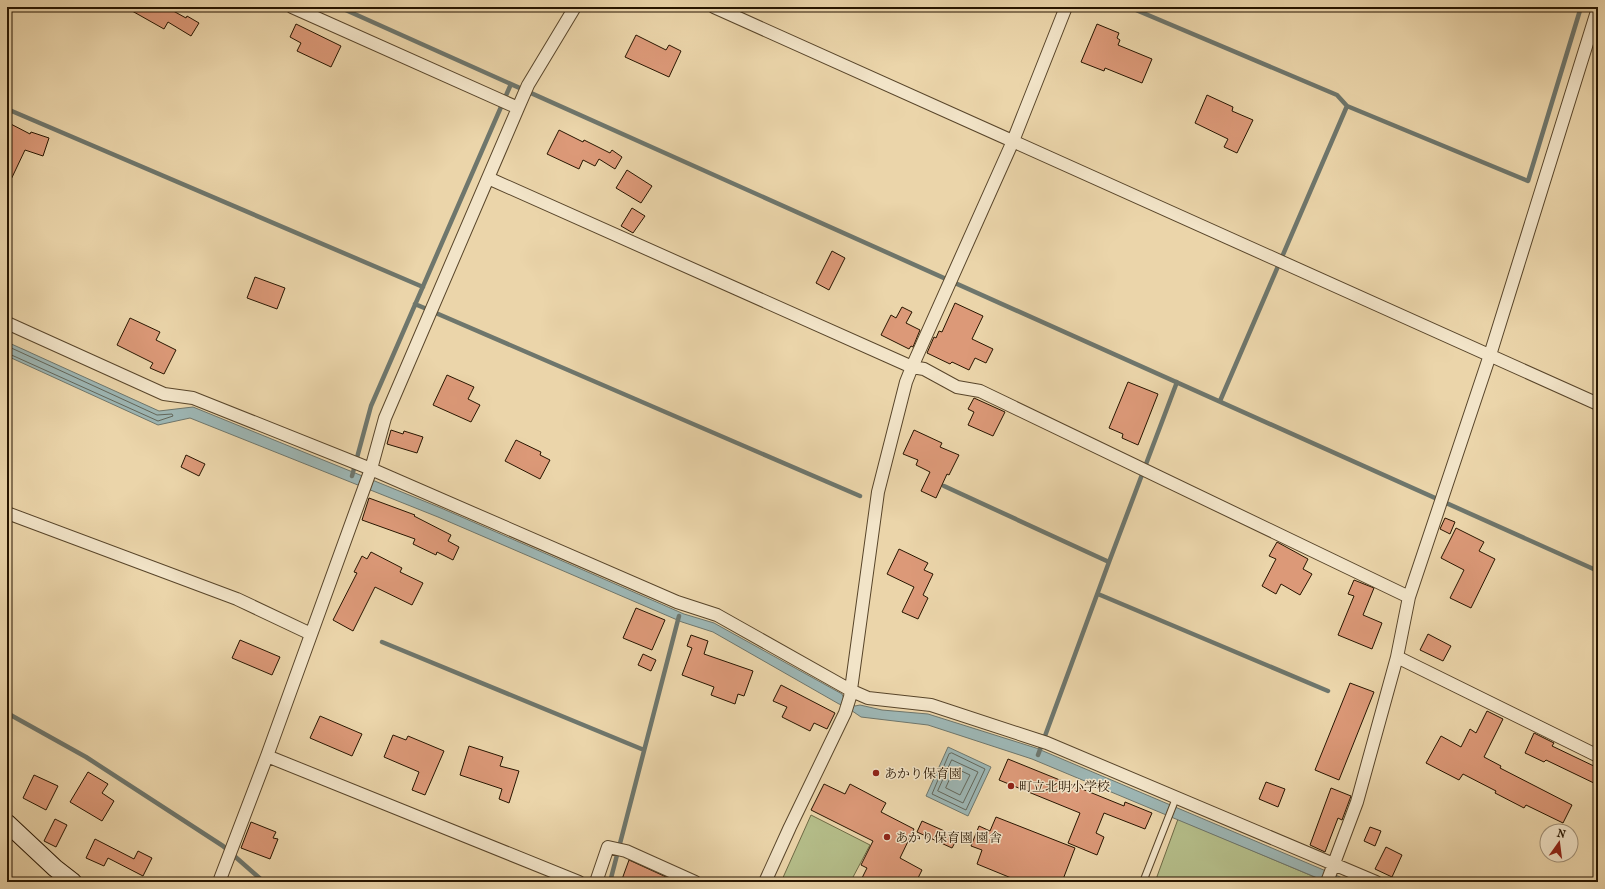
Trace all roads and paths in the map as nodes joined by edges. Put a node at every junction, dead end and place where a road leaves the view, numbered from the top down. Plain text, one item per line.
1 (292, 7) edge
2 (575, 7) edge
3 (714, 7) edge
4 (1066, 7) edge
5 (1598, 7) edge
6 (508, 104) junction
7 (1013, 142) junction
8 (488, 178) junction
9 (7, 323) edge
10 (1490, 356) junction
11 (912, 367) junction
12 (1598, 404) edge
13 (363, 468) junction
14 (7, 513) edge
15 (1409, 597) junction
16 (312, 634) junction
17 (1397, 657) junction
18 (851, 694) junction
19 (267, 756) junction
20 (1598, 756) edge
21 (1175, 800) junction
22 (7, 823) edge
23 (1333, 867) junction
24 (73, 882) edge
25 (219, 882) edge
26 (579, 882) edge
27 (596, 882) edge
28 (695, 882) edge
29 (765, 882) edge
30 (1143, 882) edge
31 (1327, 882) edge
32 (1376, 882) edge

1 - 6 street
2 - 6 street
3 - 7 street
4 - 7 street
5 - 10 street
6 - 8 street
7 - 10 street
7 - 11 street
8 - 11 street
8 - 13 street
9 - 13 street
10 - 12 street
10 - 15 street
11 - 15 street
11 - 18 street
13 - 16 street
13 - 18 street
14 - 16 street
15 - 17 street
16 - 19 street
17 - 20 street
17 - 23 street
18 - 21 street
18 - 29 street
19 - 25 street
19 - 26 street
21 - 23 street
21 - 30 lane
22 - 24 street
23 - 31 street
23 - 32 street
27 - 28 street

